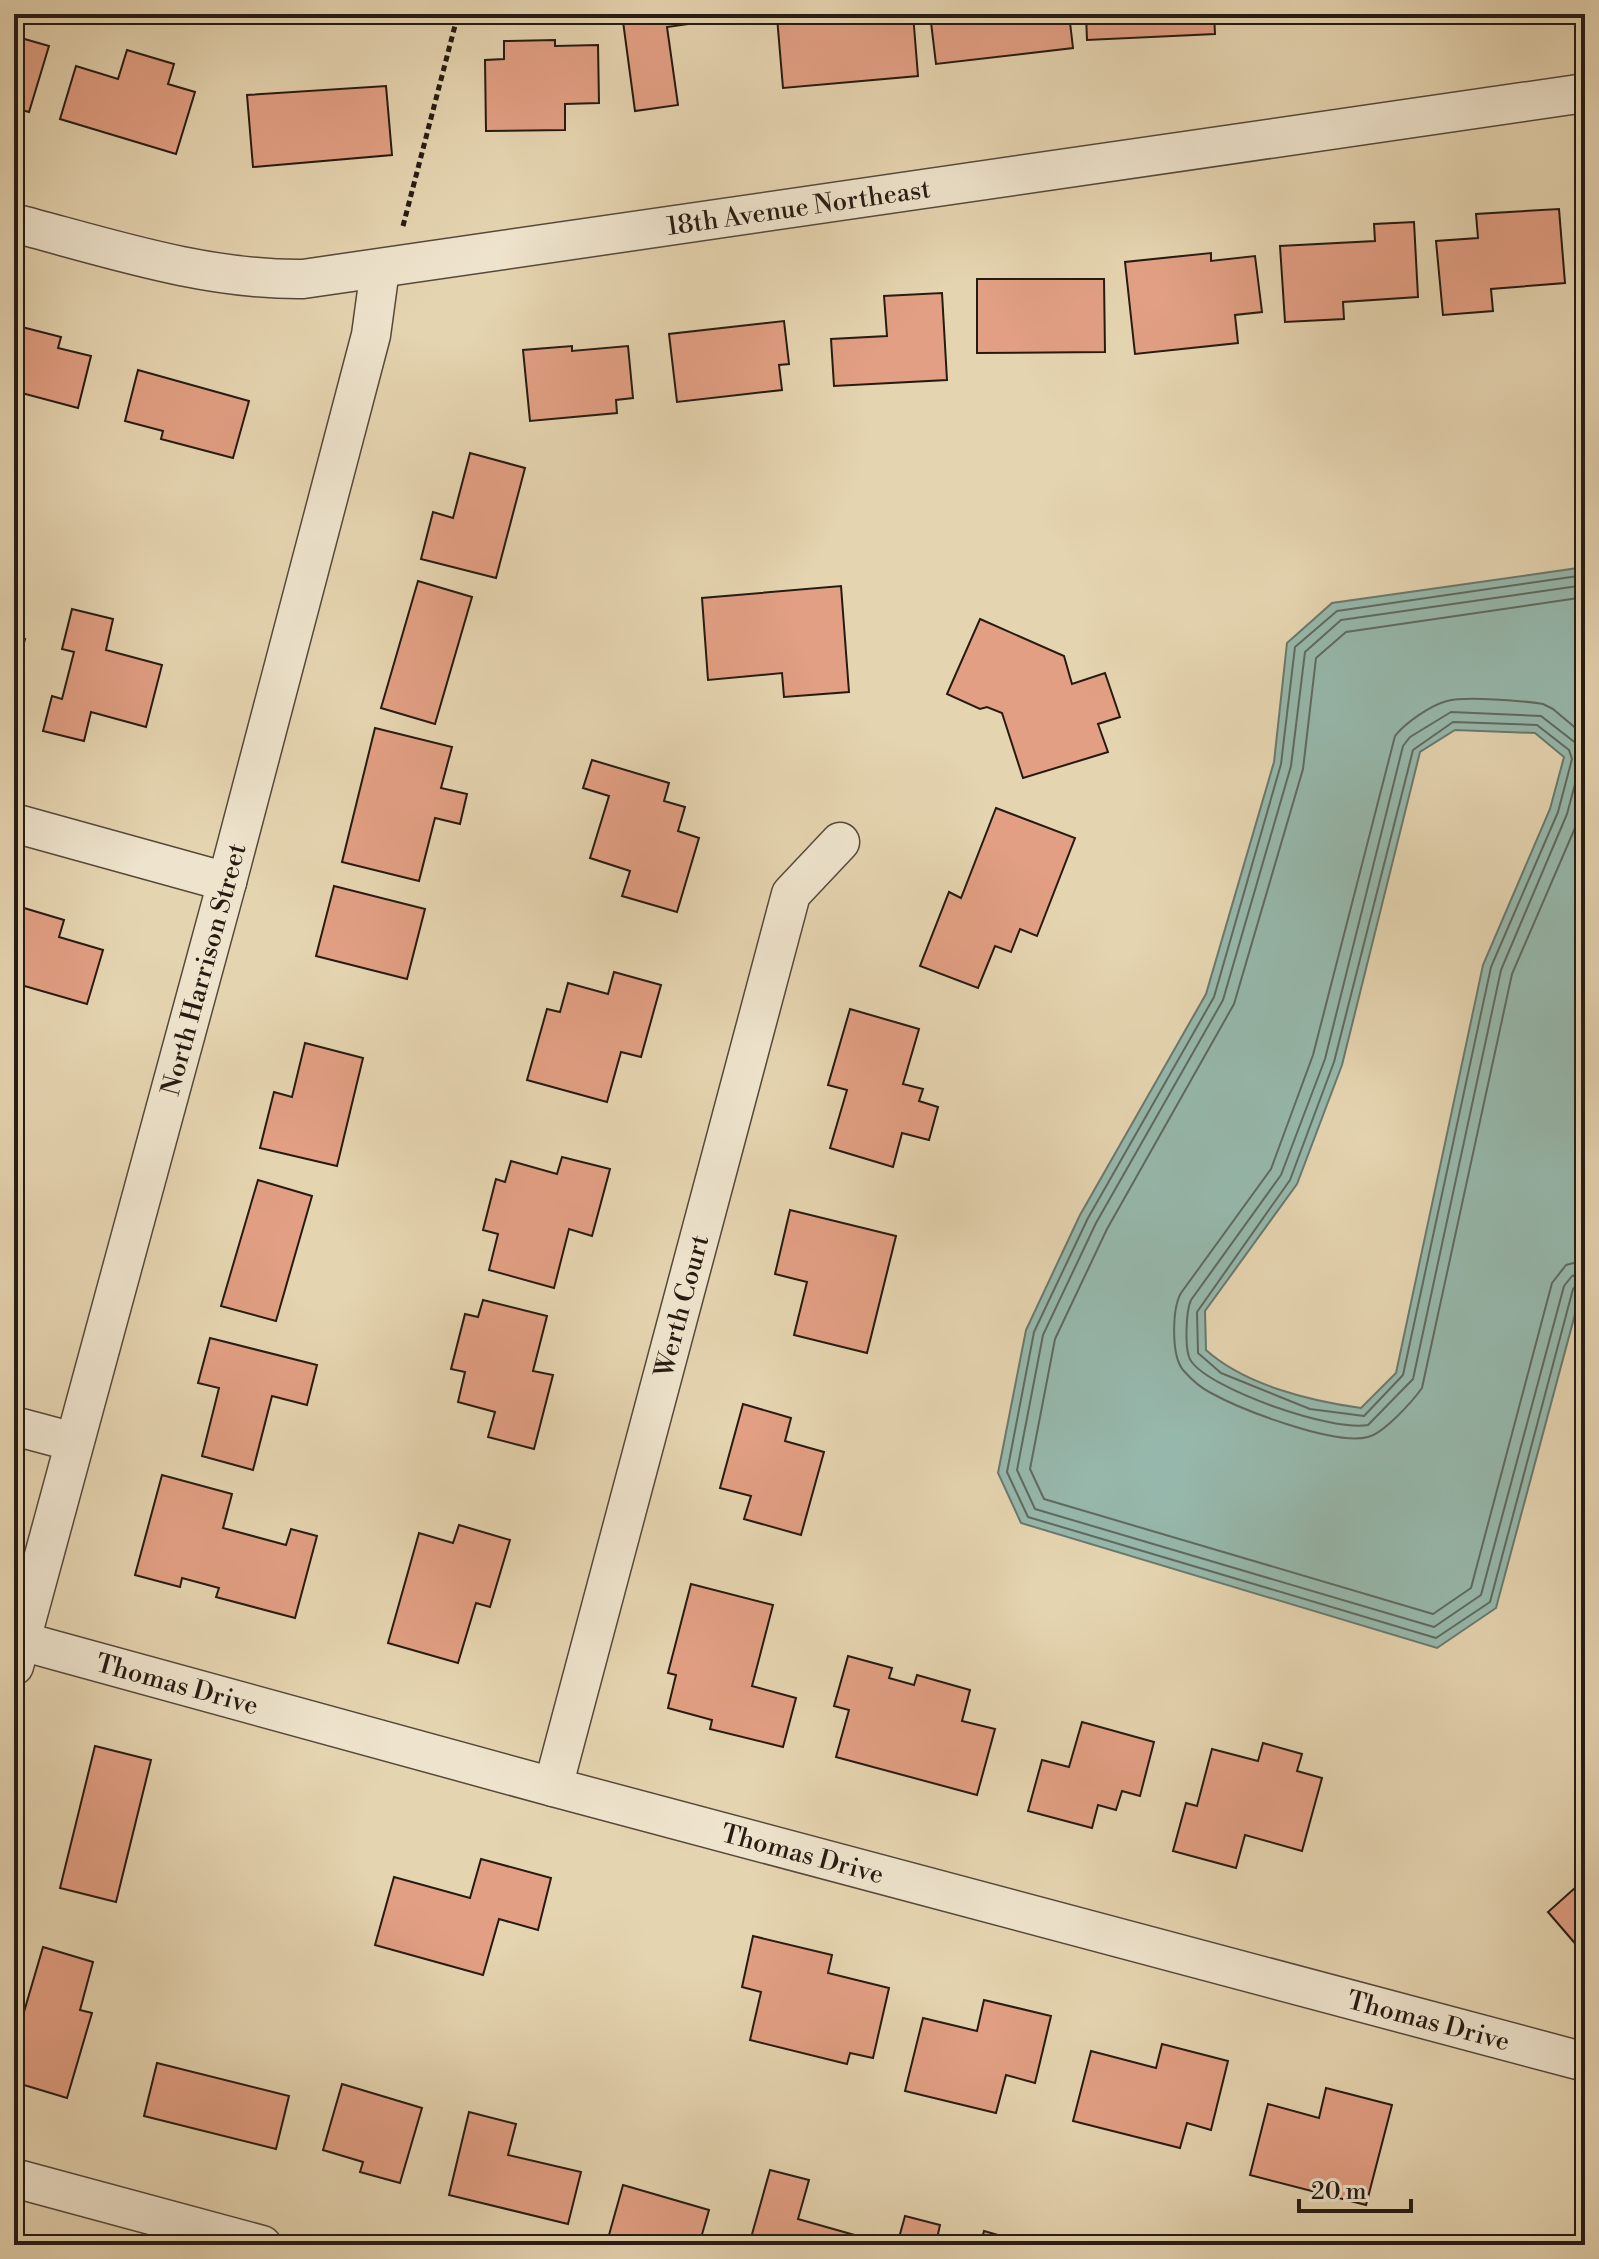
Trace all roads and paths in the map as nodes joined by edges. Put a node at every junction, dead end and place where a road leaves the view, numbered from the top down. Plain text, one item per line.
1 (458, 14) edge
2 (1585, 93) edge
3 (14, 223) edge
4 (380, 269) junction
5 (14, 823) edge
6 (840, 842) dead end
7 (227, 882) junction
8 (14, 1426) edge
9 (74, 1442) junction
10 (26, 1572) edge
11 (17, 1653) edge
12 (553, 1787) junction
13 (1585, 2062) edge
14 (14, 2178) edge
15 (262, 2245) edge

1 - 4 path
2 - 4 street, 18th Avenue Northeast
3 - 4 street, 18th Avenue Northeast
4 - 7 street, North Harrison Street
5 - 7 street
6 - 12 street, Werth Court
7 - 9 street, North Harrison Street
8 - 9 street
9 - 10 street, North Harrison Street
10 - 11 street, North Harrison Street
11 - 12 street, Thomas Drive
12 - 13 street, Thomas Drive
14 - 15 street

